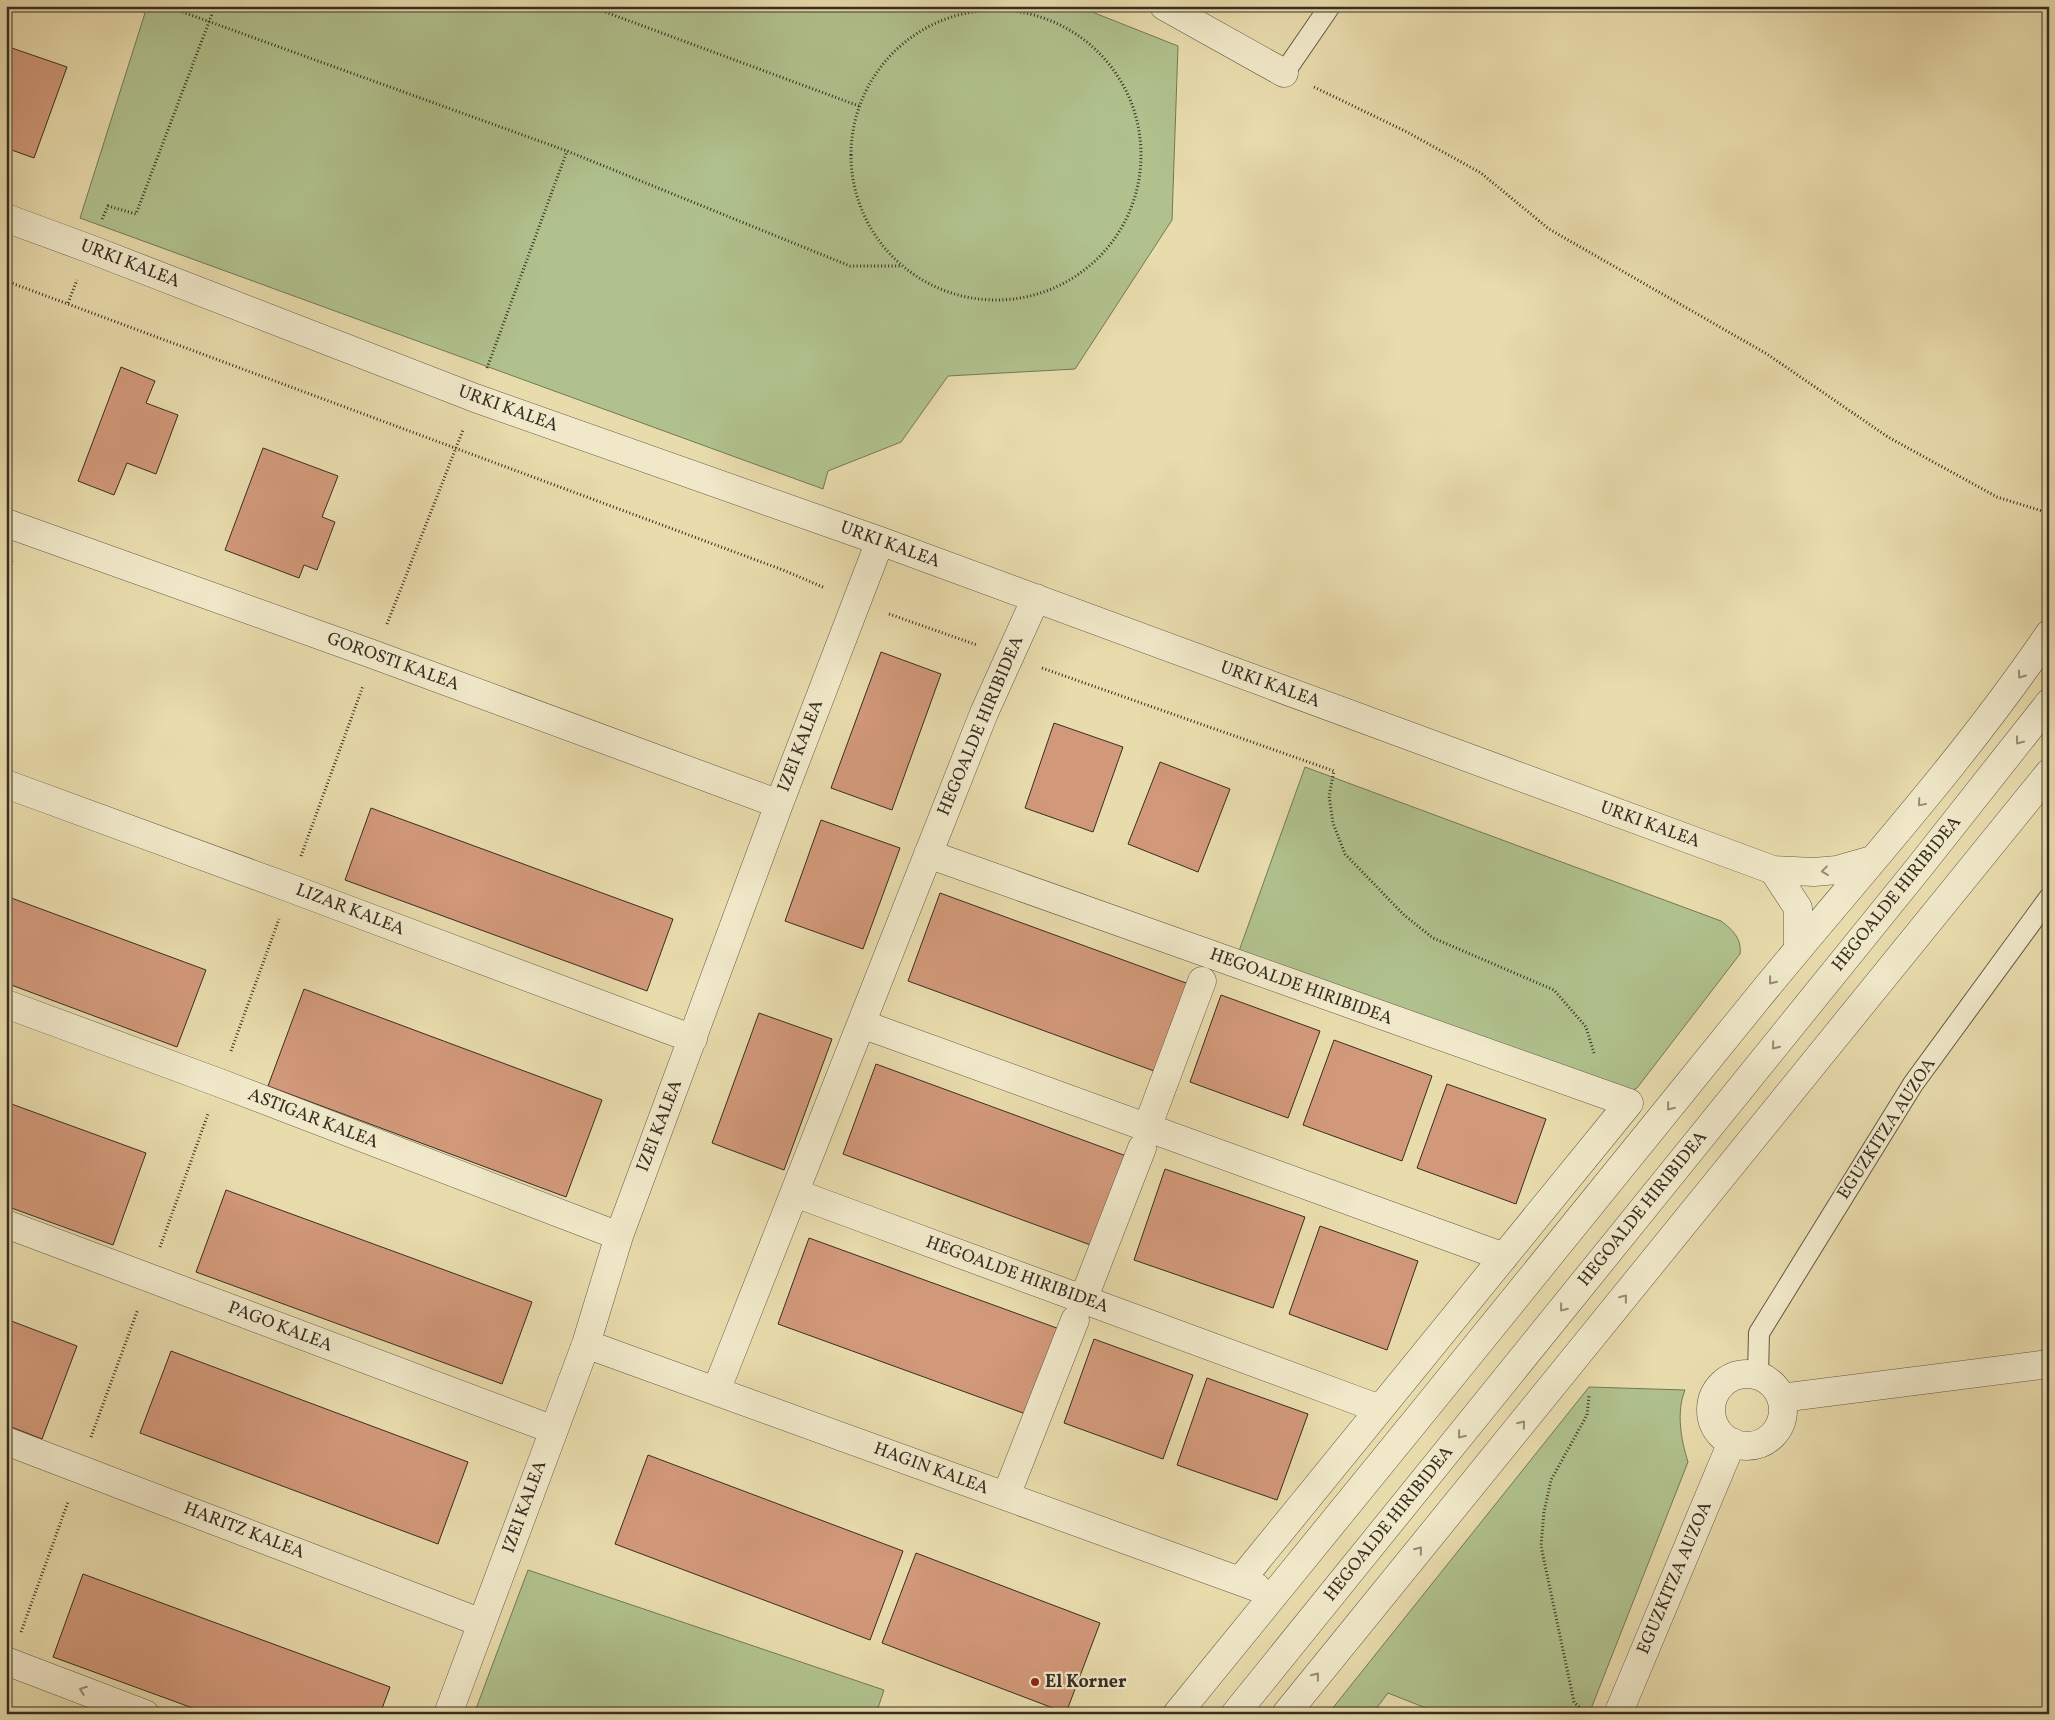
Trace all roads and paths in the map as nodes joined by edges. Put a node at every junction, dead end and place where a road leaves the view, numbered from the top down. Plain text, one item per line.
1 (166, 6) edge
2 (215, 6) edge
3 (589, 6) edge
4 (1164, 6) edge
5 (1330, 6) edge
6 (988, 8) edge
7 (209, 22) junction
8 (1284, 73) junction
9 (859, 106) junction
10 (6, 218) edge
11 (90, 249) junction
12 (902, 266) junction
13 (6, 281) edge
14 (68, 303) junction
15 (2049, 509) edge
16 (6, 523) edge
17 (880, 541) junction
18 (1036, 598) junction
19 (856, 602) junction
20 (2049, 634) edge
21 (1010, 656) junction
22 (2049, 702) edge
23 (2049, 773) edge
24 (6, 784) edge
25 (779, 804) junction
26 (928, 854) junction
27 (1872, 860) junction
28 (1773, 870) junction
29 (2049, 898) edge
30 (1798, 948) junction
31 (1202, 981) dead end
32 (6, 1004) edge
33 (862, 1024) junction
34 (693, 1039) junction
35 (1596, 1061) dead end
36 (1145, 1138) junction
37 (795, 1193) junction
38 (6, 1224) edge
39 (619, 1236) junction
40 (1504, 1257) junction
41 (1079, 1310) junction
42 (586, 1344) junction
43 (2049, 1364) edge
44 (1758, 1375) junction
45 (1590, 1388) dead end
46 (716, 1392) junction
47 (1781, 1398) junction
48 (1380, 1409) junction
49 (554, 1430) junction
50 (6, 1441) edge
51 (1732, 1442) junction
52 (1006, 1496) junction
53 (1240, 1581) junction
54 (1276, 1594) junction
55 (482, 1623) junction
56 (6, 1661) edge
57 (145, 1714) edge
58 (448, 1714) edge
59 (1177, 1714) edge
60 (1235, 1714) edge
61 (1286, 1714) edge
62 (1586, 1714) edge
63 (1618, 1714) edge

1 - 7 path
2 - 7 path
3 - 9 path
4 - 8 street
5 - 8 lane
6 - 9 path
6 - 12 path
7 - 11 path
7 - 12 path
8 - 15 path
9 - 12 path
10 - 11 street, URKI KALEA
11 - 14 path
11 - 17 street, URKI KALEA
13 - 14 path
14 - 19 path
16 - 25 street, GOROSTI KALEA
17 - 18 street, URKI KALEA
17 - 19 street, IZEI KALEA
18 - 21 street, HEGOALDE HIRIBIDEA
18 - 28 street, URKI KALEA
19 - 21 path
19 - 25 street, IZEI KALEA
20 -> 27 street
21 - 26 street, HEGOALDE HIRIBIDEA
21 - 35 path
22 -> 60 street, HEGOALDE HIRIBIDEA
61 -> 23 street
24 - 34 street, LIZAR KALEA
25 - 34 street, IZEI KALEA
26 - 33 street, HEGOALDE HIRIBIDEA
26 - 40 street, HEGOALDE HIRIBIDEA
27 -> 28 street, URKI KALEA
27 - 30 street
28 - 30 street
29 - 44 lane, EGUZKITZA AUZOA
30 -> 54 street
31 - 36 street
32 - 39 street, ASTIGAR KALEA
33 - 36 street
33 - 37 street, HEGOALDE HIRIBIDEA
34 - 39 street, IZEI KALEA
36 - 40 street
36 - 41 street
37 - 41 street, HEGOALDE HIRIBIDEA
37 - 46 street, HEGOALDE HIRIBIDEA
38 - 49 street, PAGO KALEA
39 - 42 street, IZEI KALEA
40 - 48 street, HEGOALDE HIRIBIDEA
41 - 48 street, HEGOALDE HIRIBIDEA
41 - 52 street
42 - 46 street, HAGIN KALEA
42 - 49 street, IZEI KALEA
43 - 47 street
44 - 47 street
44 - 51 street
45 - 62 path
46 - 52 street, HAGIN KALEA
47 - 51 street
48 - 53 street, HEGOALDE HIRIBIDEA
49 - 55 street, IZEI KALEA
50 - 55 street, HARITZ KALEA
51 - 63 street, EGUZKITZA AUZOA
52 - 53 street, HAGIN KALEA
53 - 54 street, HAGIN KALEA
54 - 59 street
55 - 58 street, IZEI KALEA
57 -> 56 street

